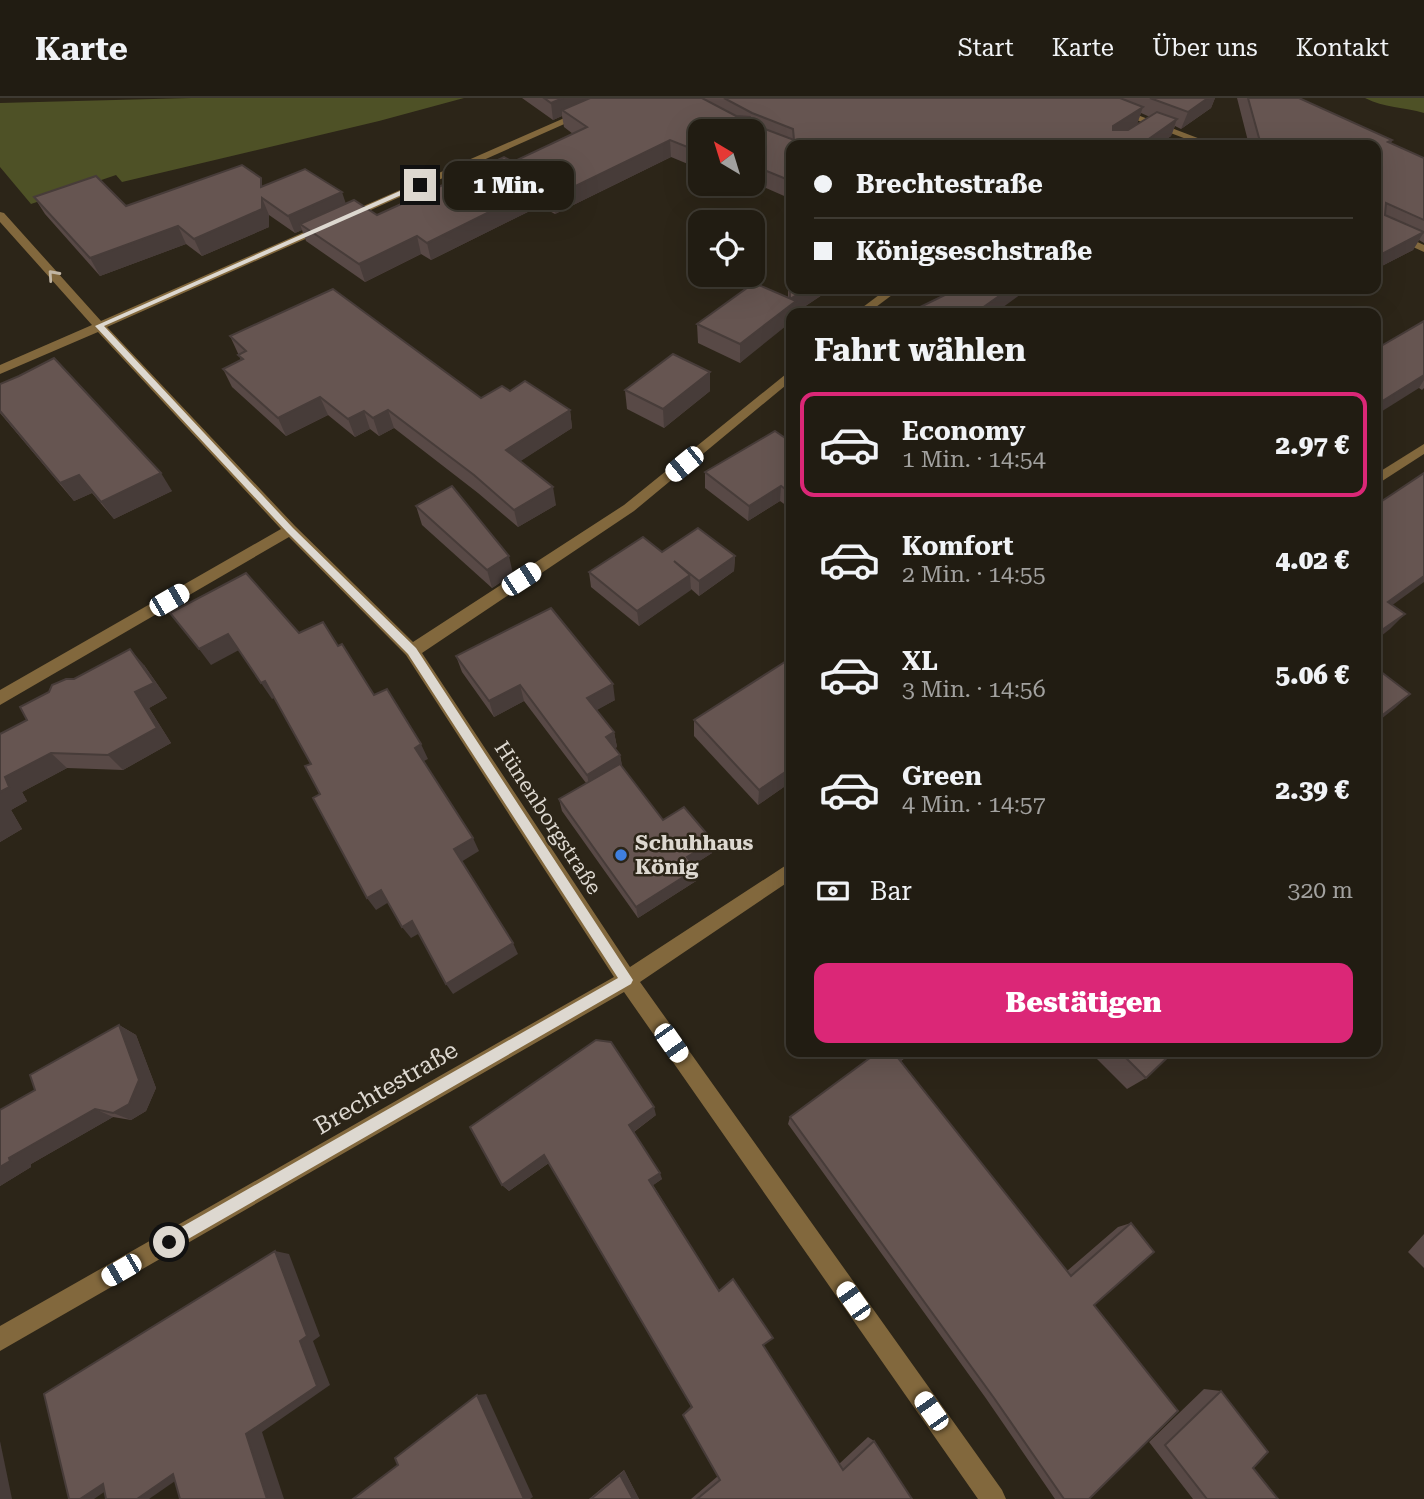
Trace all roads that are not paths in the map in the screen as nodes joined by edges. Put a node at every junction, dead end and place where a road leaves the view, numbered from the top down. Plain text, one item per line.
1 (618, 98) edge
2 (1084, 98) edge
3 (1201, 140) edge
4 (0, 215) edge
5 (1381, 228) edge
6 (1424, 249) edge
7 (887, 294) edge
8 (868, 308) edge
9 (99, 326) junction
10 (0, 370) edge
11 (786, 378) edge
12 (1424, 447) edge
13 (1381, 477) edge
14 (290, 530) junction
15 (412, 651) junction
16 (0, 698) edge
17 (786, 873) edge
18 (627, 980) junction
19 (0, 1339) edge
20 (993, 1499) edge

1 - 9 street
2 - 3 street
9 -> 4 street, Hünenborgstraße
5 - 6 street
7 - 8 street
9 - 10 street
9 - 14 street, Hünenborgstraße
11 - 15 street
12 - 13 street
14 - 15 street, Hünenborgstraße
14 - 16 street
15 - 18 street, Hünenborgstraße
17 - 18 street, Brechtestraße
18 - 19 street, Brechtestraße
18 - 20 street, Hünenborgstraße

